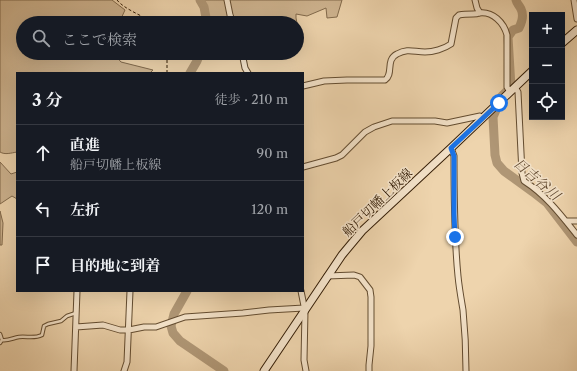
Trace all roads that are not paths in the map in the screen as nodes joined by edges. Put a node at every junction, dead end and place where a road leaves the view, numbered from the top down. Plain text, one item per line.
1 (227, 0) edge
2 (475, 0) edge
3 (574, 0) edge
4 (480, 13) junction
5 (230, 16) edge
6 (577, 19) edge
7 (577, 30) edge
8 (565, 40) edge
9 (243, 60) edge
10 (247, 72) edge
11 (529, 74) edge
12 (304, 86) edge
13 (511, 90) junction
14 (483, 118) junction
15 (451, 148) junction
16 (304, 166) edge
17 (577, 220) edge
18 (566, 221) junction
19 (577, 235) edge
20 (327, 276) junction
21 (77, 292) edge
22 (130, 292) edge
23 (302, 292) edge
24 (305, 309) junction
25 (76, 313) junction
26 (76, 327) junction
27 (129, 330) junction
28 (0, 334) edge
29 (1, 342) edge
30 (74, 371) edge
31 (124, 371) edge
32 (264, 371) edge
33 (306, 371) edge
34 (369, 371) edge
35 (466, 371) edge

1 - 5 street
2 - 4 street
3 - 6 street
4 - 12 street
4 - 13 street
7 - 8 main road
9 - 10 street
11 - 13 main road, 船戸切幡上板線
13 - 14 main road, 船戸切幡上板線
13 - 18 street
14 - 15 main road, 船戸切幡上板線
14 - 16 street
15 - 20 main road, 船戸切幡上板線
15 - 35 street
17 - 18 street
18 - 19 street
20 - 24 main road, 船戸切幡上板線
20 - 34 street
21 - 25 street
22 - 27 street
23 - 24 street
24 - 27 street
24 - 32 main road, 船戸切幡上板線
24 - 33 street
25 - 26 street
25 - 29 lane
26 - 27 street
26 - 30 street
27 - 31 street
28 - 29 lane

